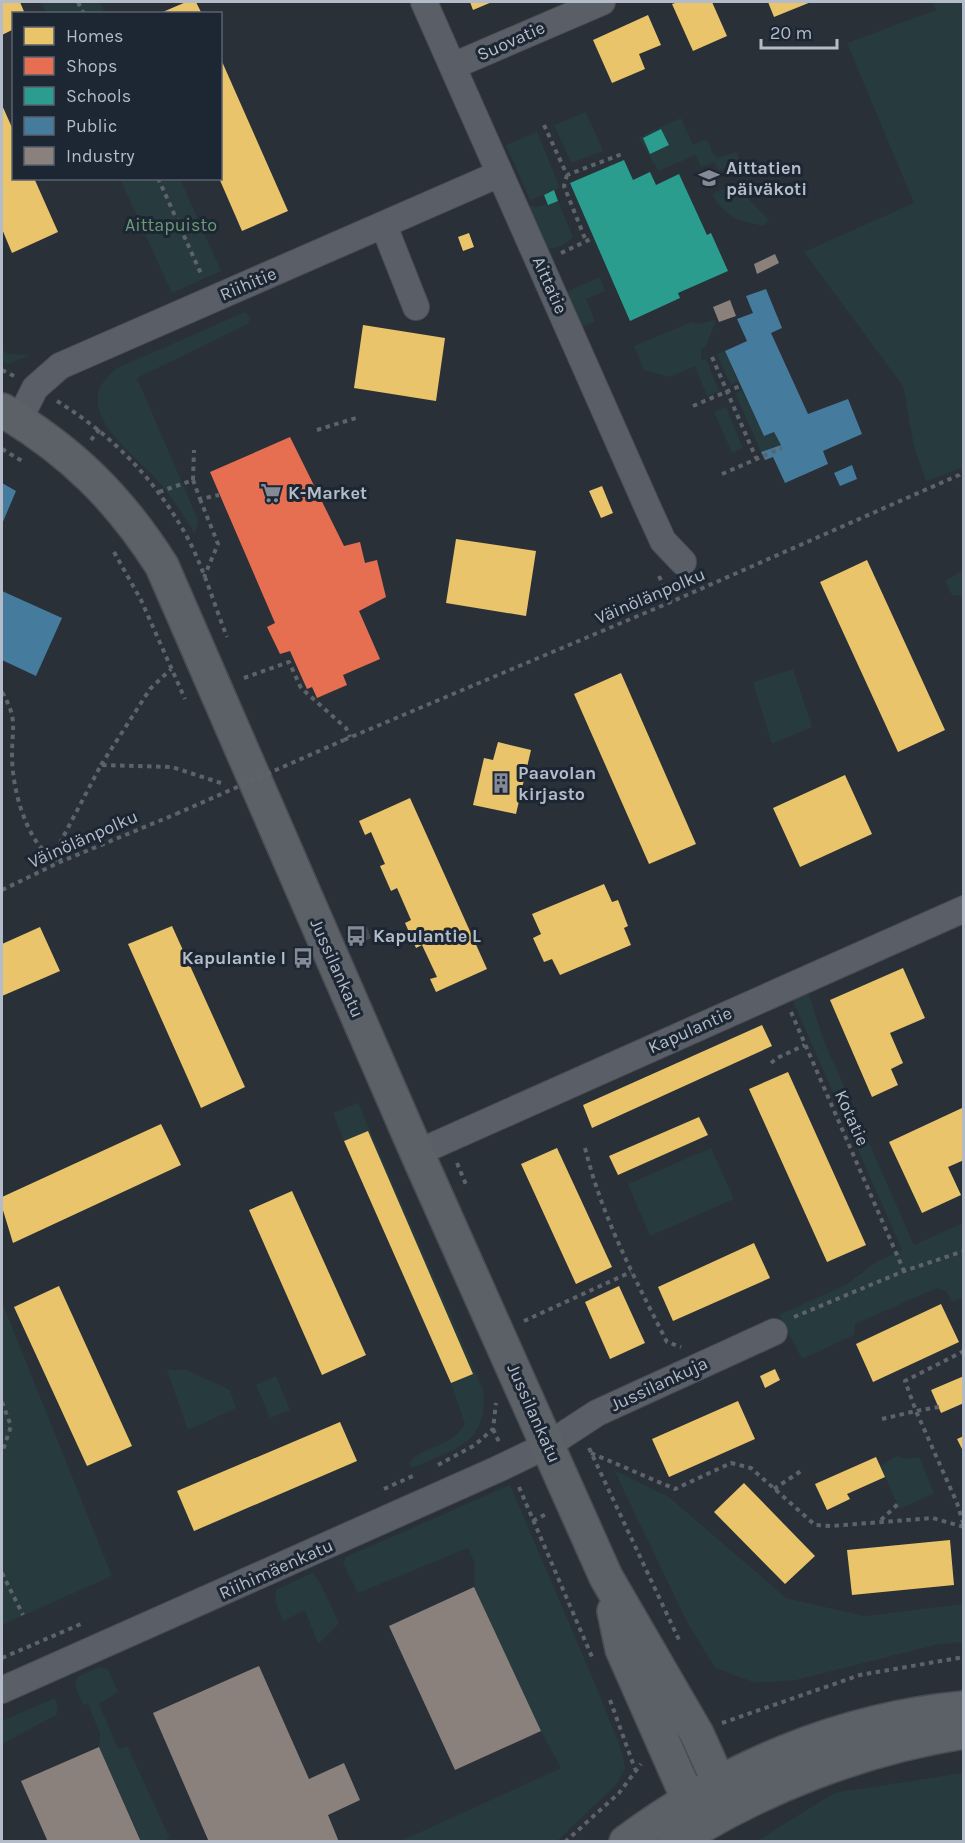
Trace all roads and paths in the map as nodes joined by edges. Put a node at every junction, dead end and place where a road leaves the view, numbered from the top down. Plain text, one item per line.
1 (424, 2) edge
2 (602, 2) edge
3 (453, 66) junction
4 (544, 124) dead end
5 (622, 154) dead end
6 (499, 174) junction
7 (567, 175) junction
8 (159, 180) edge
9 (384, 226) junction
10 (593, 238) dead end
11 (206, 284) dead end
12 (417, 307) dead end
13 (712, 357) dead end
14 (740, 386) dead end
15 (727, 392) junction
16 (693, 406) dead end
17 (10, 415) edge
18 (356, 418) dead end
19 (317, 430) dead end
20 (782, 448) dead end
21 (2, 449) edge
22 (194, 450) dead end
23 (756, 458) junction
24 (30, 466) dead end
25 (963, 470) edge
26 (722, 474) dead end
27 (193, 480) junction
28 (159, 492) dead end
29 (219, 495) dead end
30 (200, 500) junction
31 (112, 549) dead end
32 (683, 562) dead end
33 (204, 578) dead end
34 (171, 669) junction
35 (244, 678) dead end
36 (2, 692) edge
37 (186, 700) dead end
38 (350, 737) junction
39 (101, 765) junction
40 (219, 774) dead end
41 (224, 784) junction
42 (229, 795) dead end
43 (60, 862) junction
44 (2, 890) edge
45 (963, 909) edge
46 (781, 990) junction
47 (805, 1045) junction
48 (771, 1063) dead end
49 (585, 1148) dead end
50 (417, 1153) junction
51 (963, 1251) edge
52 (904, 1271) junction
53 (631, 1272) junction
54 (525, 1321) dead end
55 (774, 1332) joint
56 (963, 1351) edge
57 (692, 1370) junction
58 (522, 1386) junction
59 (2, 1402) edge
60 (939, 1407) dead end
61 (916, 1411) junction
62 (882, 1419) dead end
63 (493, 1429) junction
64 (548, 1445) junction
65 (2, 1453) edge
66 (591, 1453) dead end
67 (509, 1464) junction
68 (431, 1468) dead end
69 (804, 1470) dead end
70 (421, 1473) dead end
71 (774, 1489) junction
72 (379, 1491) dead end
73 (898, 1504) dead end
74 (880, 1521) junction
75 (963, 1527) edge
76 (2, 1573) edge
77 (606, 1577) junction
78 (23, 1615) dead end
79 (85, 1622) dead end
80 (963, 1657) edge
81 (2, 1658) edge
82 (596, 1667) dead end
83 (2, 1690) edge
84 (609, 1698) dead end
85 (963, 1708) edge
86 (963, 1732) edge
87 (697, 1734) junction
88 (665, 1748) junction
89 (635, 1769) junction
90 (724, 1796) junction
91 (688, 1822) edge
92 (565, 1842) edge
93 (626, 1842) edge

1 - 3 street, Aittatie
2 - 3 street, Suovatie
3 - 6 street, Aittatie
4 - 7 path
5 - 7 path
6 - 9 street, Riihitie
6 - 32 street, Aittatie
7 - 10 path
8 - 11 path
9 - 12 street
9 - 17 street, Riihitie
13 - 15 path
14 - 15 path
15 - 16 path
15 - 23 path
17 - 50 main road, Jussilankatu
18 - 19 path
20 - 23 path
21 - 24 path
22 - 27 path
23 - 26 path
25 - 38 path, Väinölänpolku
27 - 28 path
27 - 30 path
29 - 30 path
30 - 33 path
31 - 34 path
34 - 37 path
34 - 39 path
35 - 38 path
36 - 43 path
38 - 43 path, Väinölänpolku, bridge
39 - 41 path
39 - 43 path
40 - 41 path
41 - 42 path
43 - 44 path, Väinölänpolku
45 - 46 street, Kapulantie
46 - 47 path, Kotatie
46 - 50 street, Kapulantie
47 - 48 path
47 - 52 path, Kotatie
49 - 53 path
50 - 58 main road, Jussilankatu
51 - 52 path
52 - 55 path
53 - 54 path
53 - 57 path
55 - 57 street, Jussilankuja
56 - 61 path
57 - 64 street, Jussilankuja
58 - 63 path
58 - 64 main road, Jussilankatu
59 - 65 path
60 - 61 path
61 - 62 path
61 - 75 path
63 - 67 path
63 - 68 path
64 - 67 street, Riihimäenkatu
64 - 77 main road, Jussilankatu
66 - 71 path
67 - 82 path
67 - 83 street, Riihimäenkatu
69 - 71 path
70 - 72 path
71 - 74 path
73 - 74 path
74 - 75 path
76 - 78 path
77 - 87 main road, Jussilankatu
77 - 88 main road, Jussilankatu
79 - 81 path
80 - 87 path
84 - 89 path
85 - 90 main road
86 - 90 main road
87 - 90 main road, Jussilankatu
88 - 89 path
88 - 91 main road, Jussilankatu
89 - 92 path
90 - 91 main road
91 - 93 main road

